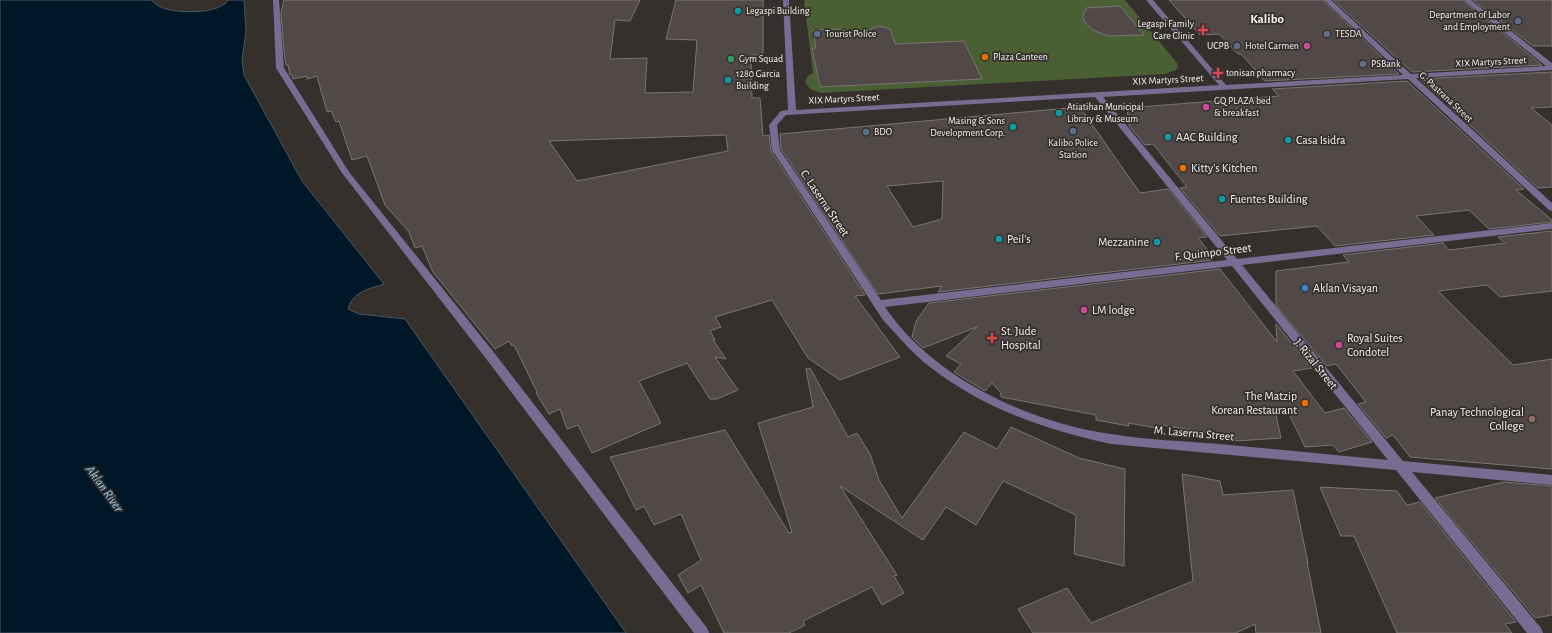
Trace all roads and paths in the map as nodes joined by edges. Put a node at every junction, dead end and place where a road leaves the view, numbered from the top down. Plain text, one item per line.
1 (276, 0) edge
2 (786, 0) edge
3 (1148, 0) edge
4 (1327, 0) edge
5 (1467, 0) edge
6 (1552, 67) edge
7 (1409, 76) junction
8 (1224, 87) junction
9 (1097, 94) junction
10 (788, 113) junction
11 (1552, 208) edge
12 (1552, 226) edge
13 (1235, 263) junction
14 (878, 304) junction
15 (1400, 466) junction
16 (1552, 480) edge
17 (702, 633) edge
18 (1536, 633) edge

1 - 17 street
2 - 10 street
3 - 8 street
4 - 7 street, G. Pastrana Street
5 - 6 street
6 - 7 street, XIX Martyrs Street
7 - 8 street, XIX Martyrs Street
7 - 11 street, G. Pastrana Street
8 - 9 street, XIX Martyrs Street
9 - 10 street, XIX Martyrs Street
9 - 13 street, J. Rizal Street
10 - 14 street, C. Laserna Street
12 - 13 street, F. Quimpo Street
13 - 14 street, F. Quimpo Street
13 - 15 street, J. Rizal Street
14 - 15 street, M. Laserna Street
15 - 16 street, M. Laserna Street
15 - 18 street, J. Rizal Street

